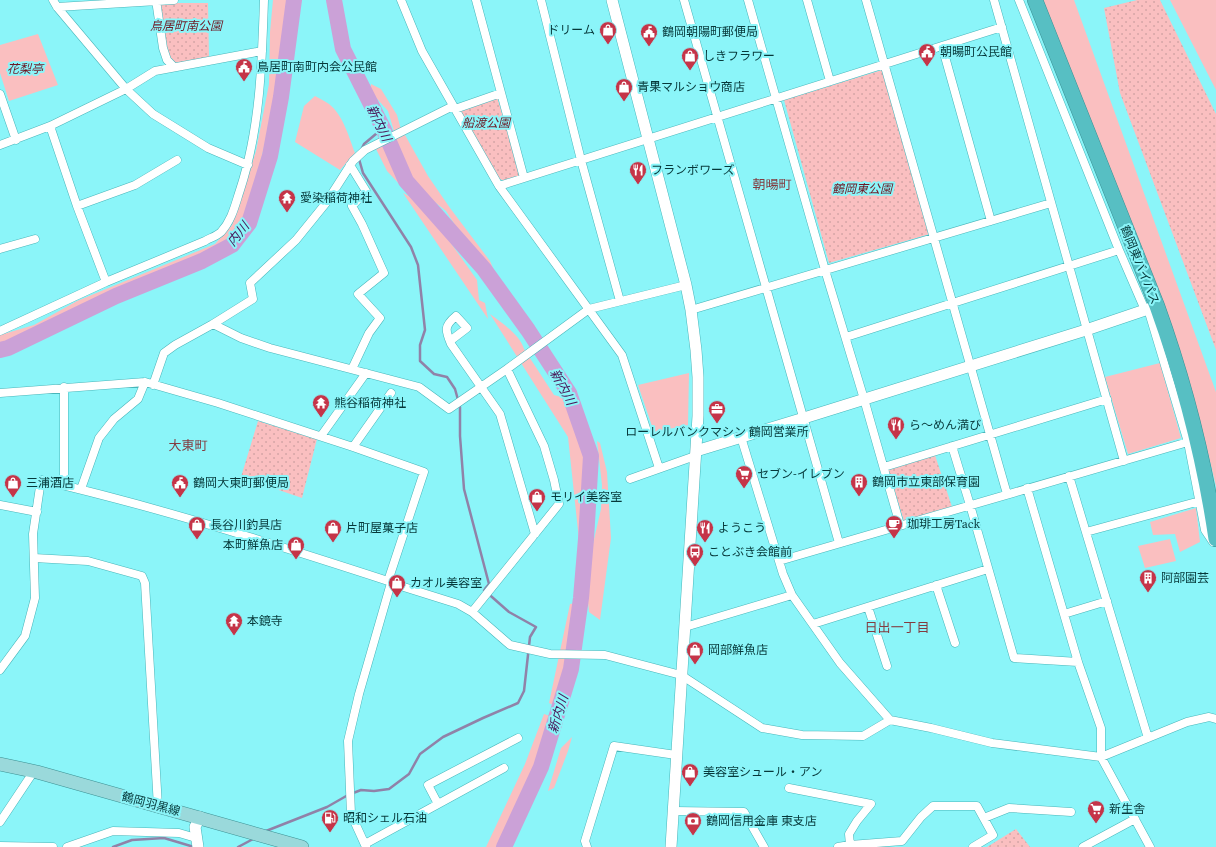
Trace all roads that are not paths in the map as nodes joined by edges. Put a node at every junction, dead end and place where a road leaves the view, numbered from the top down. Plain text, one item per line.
1 (156, 0) edge
2 (174, 0) edge
3 (264, 0) edge
4 (401, 0) edge
5 (476, 0) edge
6 (541, 0) edge
7 (612, 0) edge
8 (684, 0) edge
9 (748, 0) edge
10 (807, 0) edge
11 (866, 0) edge
12 (994, 0) edge
13 (1019, 0) edge
14 (1035, 0) edge
15 (55, 4) edge
16 (1002, 27) junction
17 (942, 46) junction
18 (262, 51) junction
19 (885, 64) junction
20 (174, 67) junction
21 (830, 82) junction
22 (126, 89) junction
23 (501, 93) junction
24 (0, 94) edge
25 (777, 98) junction
26 (454, 108) junction
27 (717, 117) junction
28 (50, 126) junction
29 (648, 139) junction
30 (16, 140) junction
31 (0, 144) edge
32 (177, 160) dead end
33 (582, 160) junction
34 (248, 165) junction
35 (350, 165) junction
36 (524, 178) junction
37 (498, 186) junction
38 (1052, 203) junction
39 (77, 206) junction
40 (991, 221) junction
41 (934, 238) junction
42 (35, 239) dead end
43 (0, 249) edge
44 (1119, 250) junction
45 (1070, 266) junction
46 (825, 270) junction
47 (106, 282) junction
48 (686, 285) junction
49 (766, 287) junction
50 (620, 301) junction
51 (953, 303) junction
52 (589, 308) junction
53 (1150, 308) junction
54 (691, 310) junction
55 (213, 324) junction
56 (1086, 330) junction
57 (0, 331) edge
58 (846, 337) junction
59 (450, 341) dead end
60 (971, 365) junction
61 (510, 367) junction
62 (352, 369) junction
63 (366, 373) junction
64 (149, 384) junction
65 (64, 387) junction
66 (482, 387) junction
67 (0, 393) edge
68 (391, 393) dead end
69 (1107, 398) junction
70 (864, 399) junction
71 (804, 418) junction
72 (991, 434) junction
73 (320, 436) junction
74 (742, 437) junction
75 (1188, 442) junction
76 (353, 446) junction
77 (952, 446) junction
78 (695, 453) junction
79 (1124, 461) junction
80 (884, 467) junction
81 (659, 468) junction
82 (1069, 476) junction
83 (630, 479) dead end
84 (64, 485) junction
85 (1027, 488) junction
86 (80, 489) junction
87 (1007, 494) junction
88 (1209, 499) edge
89 (0, 504) edge
90 (970, 505) junction
91 (37, 512) junction
92 (900, 525) junction
93 (1086, 532) junction
94 (535, 534) junction
95 (1216, 539) edge
96 (839, 543) junction
97 (1216, 546) edge
98 (34, 558) junction
99 (779, 561) junction
100 (988, 569) junction
101 (389, 582) junction
102 (936, 585) junction
103 (792, 594) junction
104 (1107, 601) junction
105 (868, 607) junction
106 (472, 612) junction
107 (1064, 614) junction
108 (813, 624) junction
109 (685, 627) junction
110 (955, 643) dead end
111 (1078, 662) junction
112 (887, 666) dead end
113 (0, 670) edge
114 (681, 675) junction
115 (1216, 719) edge
116 (890, 720) junction
117 (518, 738) dead end
118 (1148, 738) junction
119 (676, 755) junction
120 (1102, 757) junction
121 (0, 764) edge
122 (504, 768) dead end
123 (34, 771) junction
124 (789, 788) dead end
125 (438, 804) junction
126 (158, 807) junction
127 (674, 811) junction
128 (1071, 812) dead end
129 (200, 818) junction
130 (984, 818) junction
131 (1135, 819) junction
132 (0, 822) edge
133 (197, 843) edge
134 (0, 846) edge
135 (13, 846) edge
136 (297, 846) edge
137 (365, 846) edge
138 (851, 846) edge
139 (53, 847) edge
140 (67, 847) edge
141 (587, 847) edge
142 (671, 847) edge
143 (764, 847) edge
144 (838, 847) edge
145 (973, 847) edge
146 (1083, 847) edge
147 (1150, 847) edge

1 - 2 street
1 - 15 street
1 - 20 street
3 - 18 street
4 - 26 street
5 - 23 street
6 - 33 street
7 - 29 street
8 - 27 street
9 - 25 street
10 - 21 street
11 - 19 street
12 - 16 street
13 - 44 street
14 - 53 highway, 鶴岡東バイパス
15 - 22 street
16 - 17 street
16 - 38 street
17 - 19 street
17 - 40 street
18 - 20 street
18 - 34 street
19 - 21 street
19 - 41 street
20 - 22 street
21 - 25 street
22 - 28 street
22 - 34 street
23 - 26 street
23 - 36 street
24 - 30 street
25 - 27 street
25 - 46 street
26 - 35 street
26 - 37 street
27 - 29 street
27 - 49 street
28 - 30 street
28 - 39 street
29 - 33 street
29 - 48 street
30 - 31 street
32 - 39 street
33 - 36 street
33 - 50 street
34 - 47 street
35 - 55 street
35 - 62 street
36 - 37 street
37 - 52 street
38 - 40 street
38 - 45 street
39 - 47 street
40 - 41 street
41 - 46 street
41 - 51 street
42 - 43 street
44 - 45 street
44 - 53 street
45 - 51 street
45 - 56 street
46 - 49 street
46 - 58 street
47 - 57 street
48 - 50 street
48 - 54 street
49 - 54 street
49 - 71 street
50 - 52 street
51 - 58 street
51 - 60 street
52 - 61 street
52 - 81 street
53 - 56 street
53 - 75 street
53 - 88 highway, 鶴岡東バイパス
54 - 78 street
55 - 62 street
55 - 64 street
56 - 60 street
56 - 69 street
58 - 70 street
59 - 66 street
60 - 70 street
60 - 72 street
61 - 66 street
61 - 94 street
62 - 63 street
63 - 66 street
63 - 73 street
64 - 65 street
64 - 73 street
64 - 86 street
65 - 67 street
65 - 84 street
66 - 94 street
68 - 76 street
69 - 72 street
69 - 79 street
70 - 71 street
70 - 80 street
71 - 74 street
71 - 96 street
72 - 77 street
72 - 87 street
73 - 76 street
74 - 78 street
74 - 99 street
75 - 79 street
75 - 88 street
76 - 101 street
77 - 80 street
77 - 90 street
78 - 81 street
78 - 109 street
79 - 82 street
80 - 92 street
81 - 83 street
82 - 85 street
82 - 93 street
84 - 86 street
84 - 91 street
85 - 87 street
85 - 107 street
86 - 101 street
87 - 90 street
88 - 93 street
88 - 95 highway, 鶴岡東バイパス
88 - 97 street
89 - 91 street
90 - 92 street
90 - 100 street
91 - 98 street
92 - 96 street
93 - 104 street
94 - 106 street
96 - 99 street
98 - 113 street
98 - 126 street
99 - 103 street
100 - 102 street
100 - 111 street
101 - 106 street
101 - 137 street
102 - 105 street
102 - 110 street
103 - 108 street
103 - 109 street
104 - 107 street
104 - 118 street
105 - 108 street
105 - 112 street
106 - 114 street
107 - 111 street
108 - 116 street
109 - 114 street
111 - 120 street
114 - 116 street
114 - 119 street
115 - 118 street
116 - 120 street
117 - 125 street
118 - 120 street
119 - 127 street
119 - 141 street
120 - 131 street
121 - 123 main road, 鶴岡羽黒線
122 - 125 street
123 - 126 main road, 鶴岡羽黒線
123 - 132 street
124 - 138 street
125 - 137 street
126 - 129 main road, 鶴岡羽黒線
127 - 142 street
127 - 143 street
128 - 130 street
129 - 133 street
129 - 136 main road, 鶴岡羽黒線
130 - 138 street
130 - 145 street
131 - 146 street
131 - 147 street
133 - 140 street
134 - 135 street
135 - 139 street
138 - 144 street

